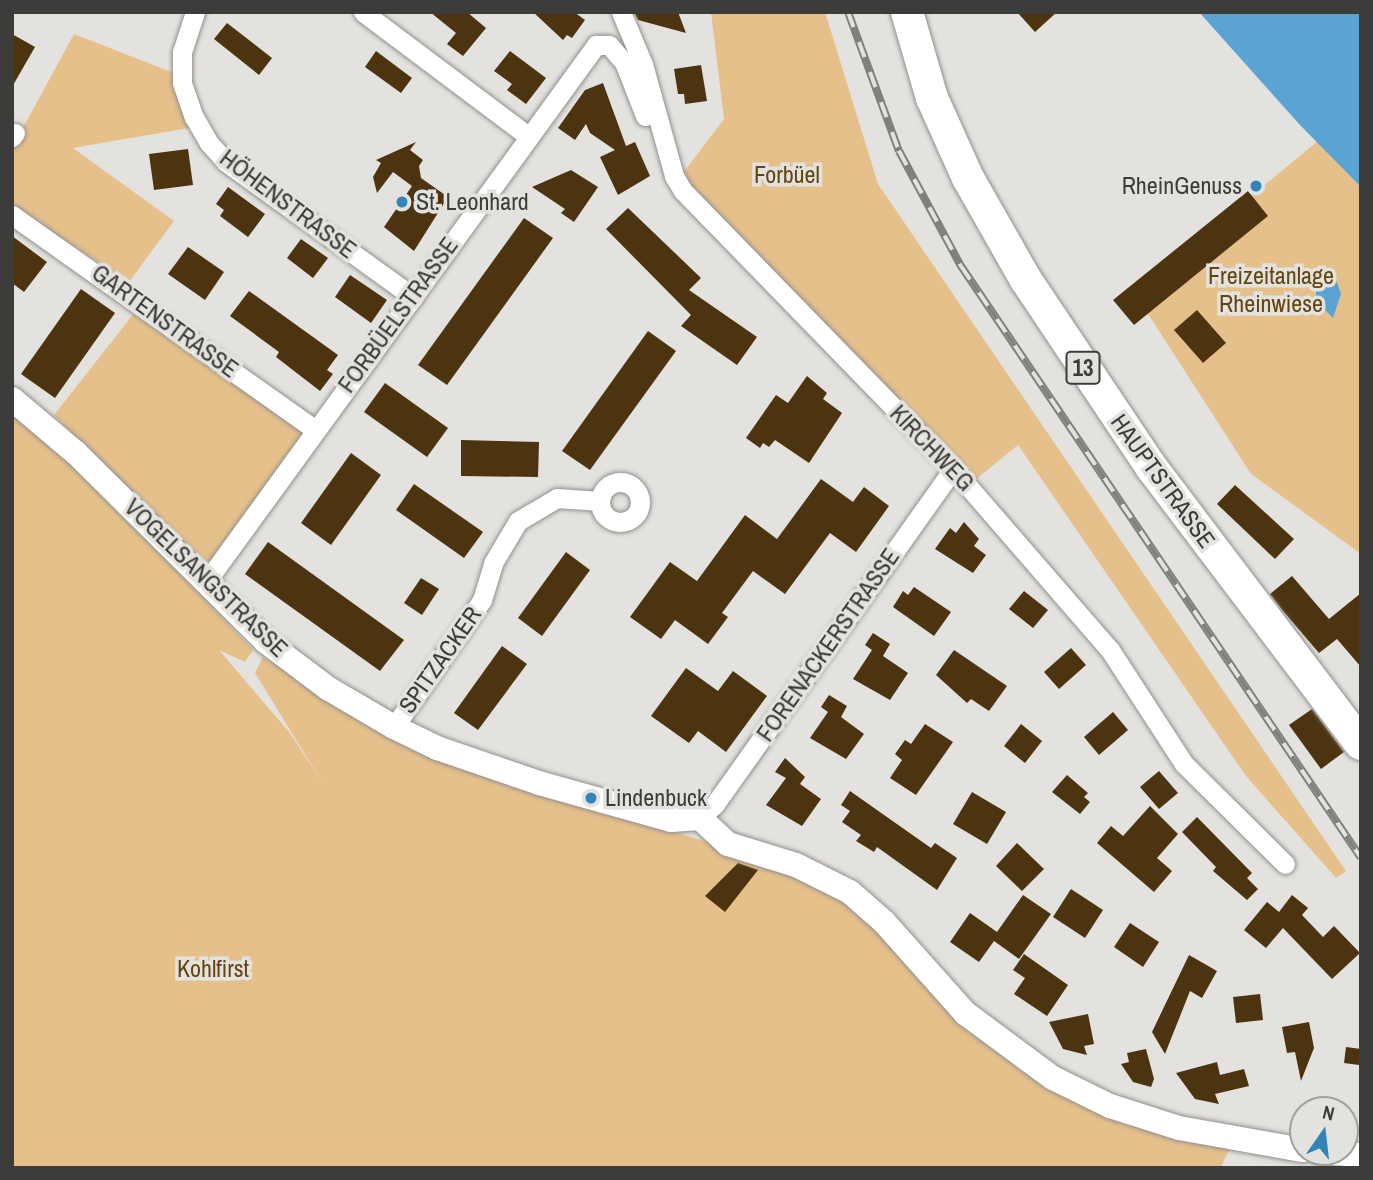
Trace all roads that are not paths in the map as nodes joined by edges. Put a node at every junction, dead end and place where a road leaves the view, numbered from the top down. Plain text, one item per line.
1 (195, 12) edge
2 (363, 12) edge
3 (621, 12) edge
4 (906, 12) edge
5 (527, 135) junction
6 (660, 135) junction
7 (12, 215) edge
8 (413, 297) junction
9 (12, 399) edge
10 (316, 430) junction
11 (953, 469) junction
12 (600, 501) dead end
13 (205, 582) junction
14 (394, 727) junction
15 (1361, 744) edge
16 (700, 818) junction
17 (1285, 864) dead end
18 (1289, 1148) edge

1 - 8 street, HÖHENSTRASSE
2 - 5 street
3 - 6 street, KIRCHWEG
4 - 15 main road, HAUPTSTRASSE / 13
5 - 6 street, FORBÜELSTRASSE
5 - 8 street, FORBÜELSTRASSE
6 - 11 street, KIRCHWEG
7 - 10 street, GARTENSTRASSE
8 - 10 street, FORBÜELSTRASSE
9 - 13 street, VOGELSANGSTRASSE
10 - 13 street, FORBÜELSTRASSE
11 - 16 street, FORENACKERSTRASSE
11 - 17 street, KIRCHWEG
12 - 14 street, SPITZACKER
13 - 14 street, VOGELSANGSTRASSE
14 - 16 street, VOGELSANGSTRASSE
16 - 18 street

